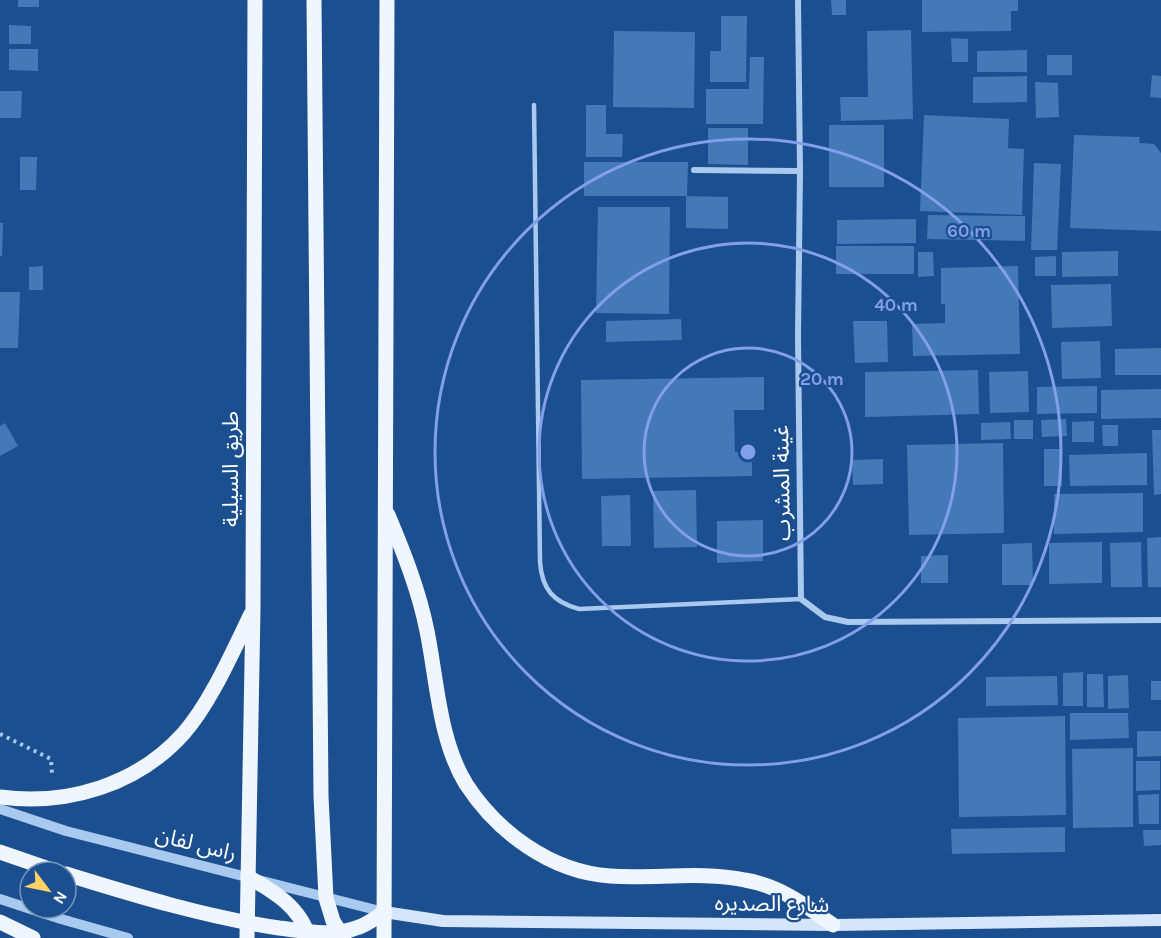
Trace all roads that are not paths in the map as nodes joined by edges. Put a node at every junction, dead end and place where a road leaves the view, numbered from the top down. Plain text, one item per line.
1 (255, 0) edge
2 (314, 0) edge
3 (387, 0) edge
4 (798, 0) edge
5 (534, 105) dead end
6 (693, 170) dead end
7 (800, 171) junction
8 (386, 510) junction
9 (801, 599) junction
10 (253, 609) junction
11 (1161, 620) edge
12 (0, 797) edge
13 (0, 809) edge
14 (0, 852) edge
15 (23, 860) edge
16 (248, 877) junction
17 (78, 878) edge
18 (0, 898) edge
19 (326, 898) junction
20 (384, 912) junction
21 (1161, 920) edge
22 (0, 922) edge
23 (832, 926) junction
24 (247, 931) edge
25 (308, 935) edge
26 (342, 935) edge
27 (33, 938) edge
28 (128, 938) edge
29 (384, 938) edge

1 - 10 main road, طريق السيلية
2 - 19 main road
3 - 8 main road
4 - 7 street, غينة المشرب
5 - 9 lane
6 - 7 street
7 - 9 street, غينة المشرب
8 - 20 main road
8 - 23 main road
9 - 11 street
10 - 12 main road
10 - 16 main road, طريق السيلية
13 - 16 street, راس لفان
14 - 15 main road
16 - 19 street, راس لفان
16 - 24 main road, طريق السيلية
16 - 25 main road
17 - 24 main road
18 - 28 street
19 - 20 street, راس لفان
19 - 26 main road
20 - 23 main road, شارع الصديره
20 - 26 main road
20 - 29 main road
21 - 23 main road, شارع الصديره
22 - 27 main road
24 - 25 main road
25 - 26 main road

